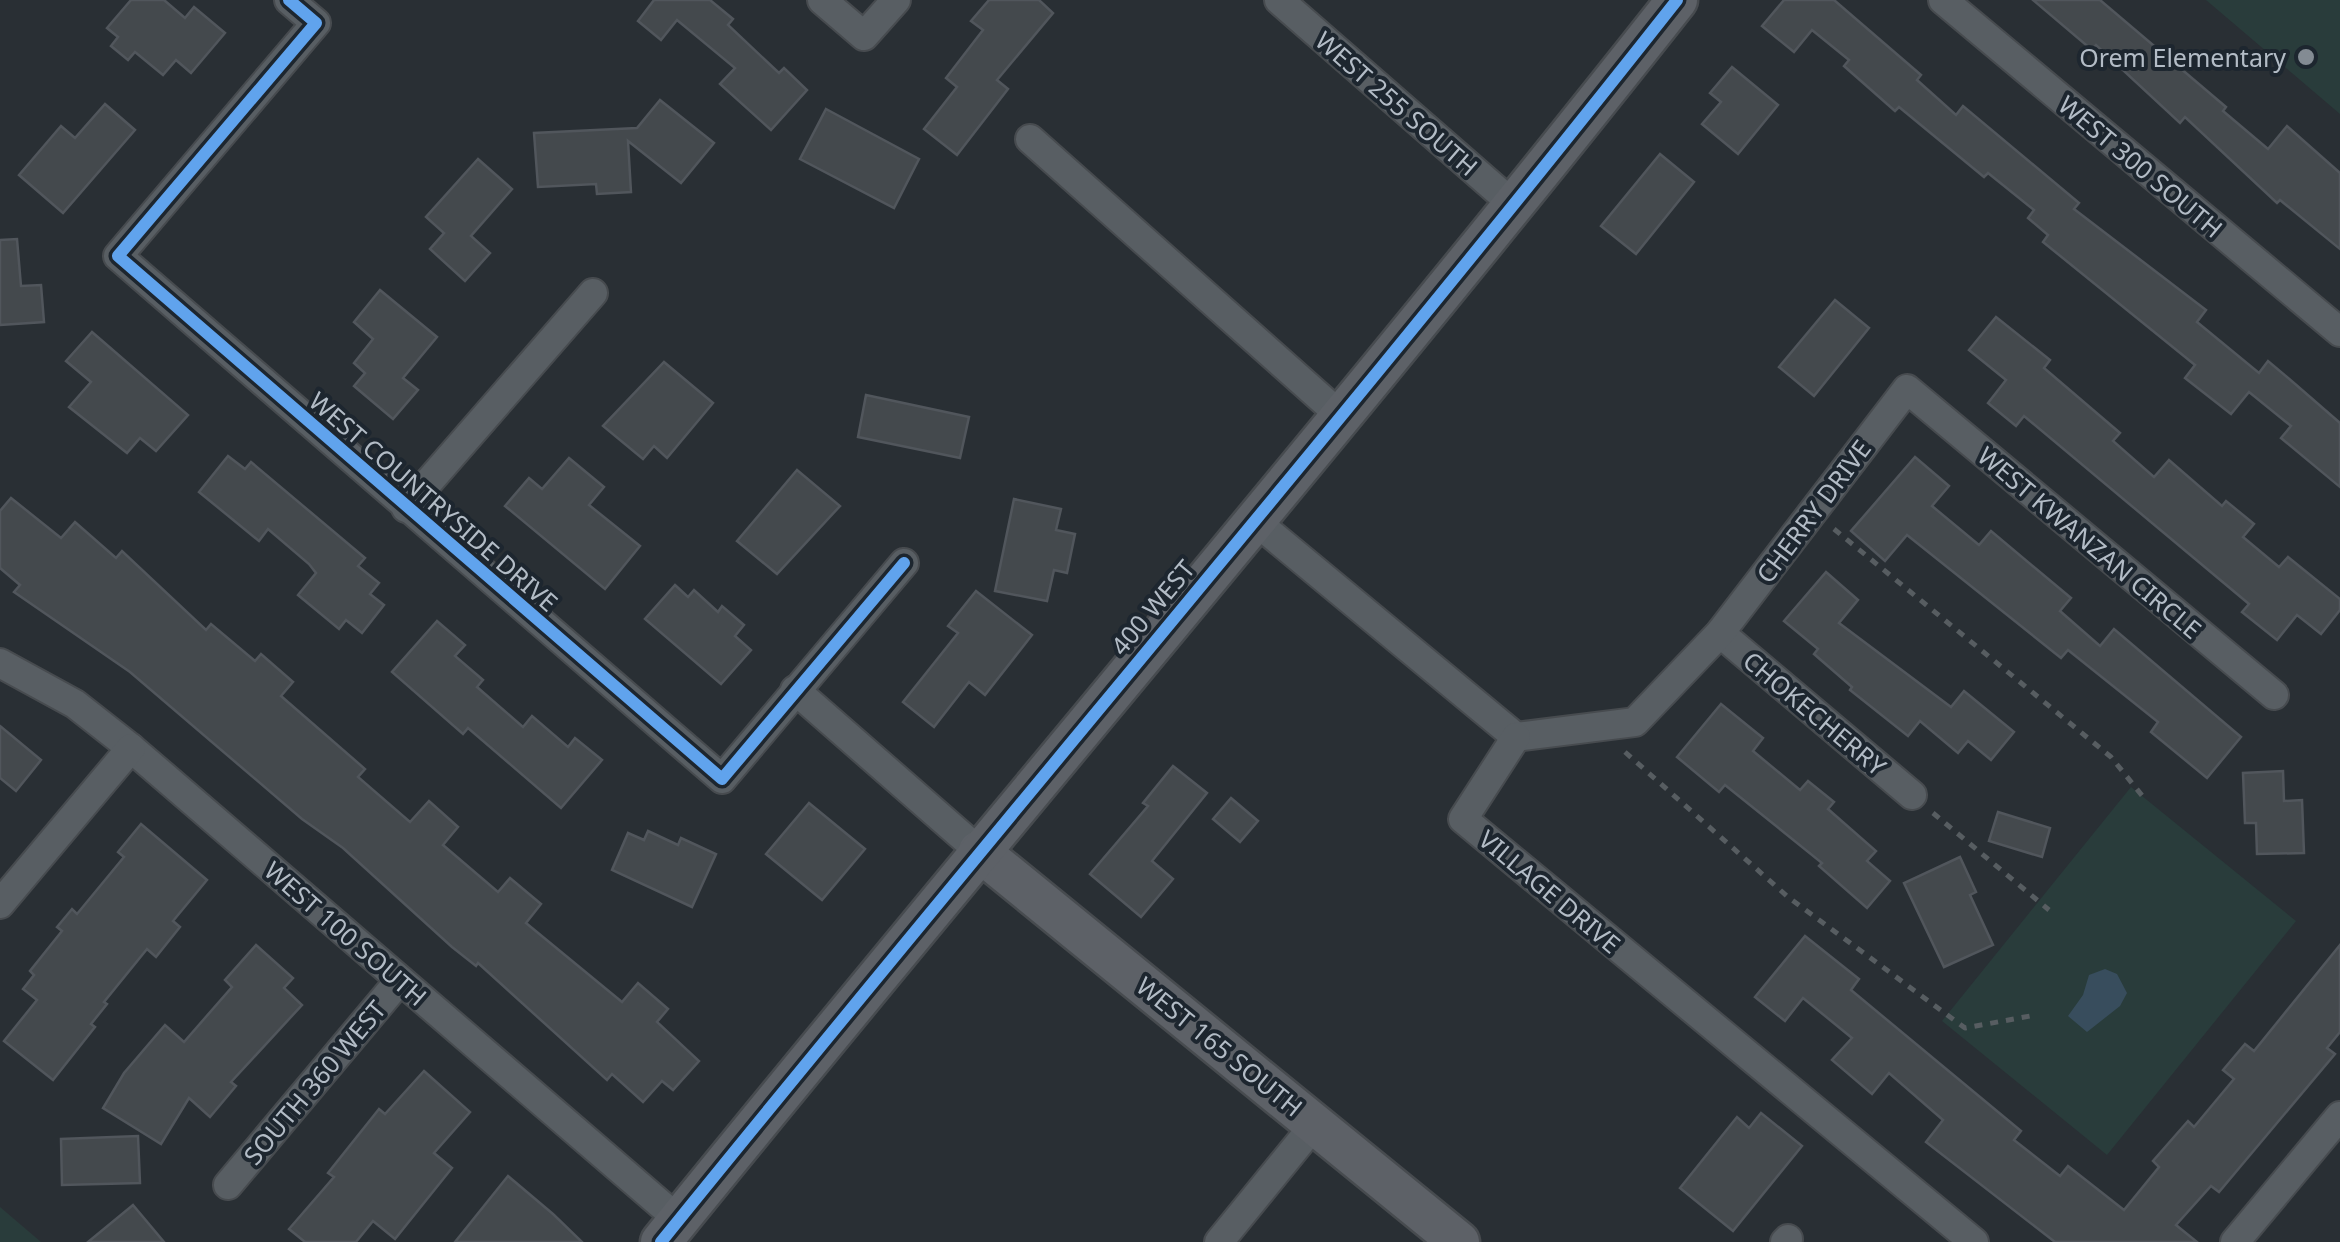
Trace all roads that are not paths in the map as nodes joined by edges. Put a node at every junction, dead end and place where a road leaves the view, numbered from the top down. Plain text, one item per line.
1 (289, 0) edge
2 (822, 0) edge
3 (896, 0) edge
4 (1279, 0) edge
5 (1678, 0) edge
6 (1943, 0) edge
7 (1030, 139) dead end
8 (1515, 206) junction
9 (593, 292) dead end
10 (2340, 332) edge
11 (1906, 388) joint
12 (1340, 416) junction
13 (406, 508) junction
14 (1254, 520) junction
15 (904, 563) dead end
16 (1720, 633) junction
17 (0, 664) edge
18 (795, 690) junction
19 (2274, 695) dead end
20 (1516, 738) junction
21 (130, 748) junction
22 (1912, 795) road end
23 (979, 851) junction
24 (0, 904) edge
25 (400, 980) junction
26 (2340, 1116) edge
27 (1315, 1124) junction
28 (228, 1184) dead end
29 (670, 1231) edge
30 (1218, 1242) edge
31 (1460, 1242) edge
32 (1974, 1242) edge
33 (2235, 1242) edge

1 - 13 street, WEST COUNTRYSIDE DRIVE
2 - 3 street
4 - 8 street, WEST 255 SOUTH
5 - 8 main road, 400 WEST
6 - 10 street, WEST 300 SOUTH
7 - 12 street
8 - 12 main road, 400 WEST
9 - 13 street
11 - 16 street, CHERRY DRIVE
11 - 19 street, WEST KWANZAN CIRCLE
12 - 14 main road, 400 WEST
13 - 18 street, WEST COUNTRYSIDE DRIVE
14 - 20 street
14 - 23 main road, 400 WEST
15 - 18 street
16 - 20 street, CHOKECHERRY
16 - 22 street, CHOKECHERRY
17 - 21 street, WEST 100 SOUTH
18 - 23 street
20 - 32 street, VILLAGE DRIVE
21 - 24 street
21 - 25 street, WEST 100 SOUTH
23 - 27 main road, WEST 165 SOUTH
23 - 29 main road, 400 WEST
25 - 28 street, SOUTH 360 WEST
25 - 29 street, WEST 100 SOUTH
26 - 33 street
27 - 30 street
27 - 31 main road, WEST 165 SOUTH

